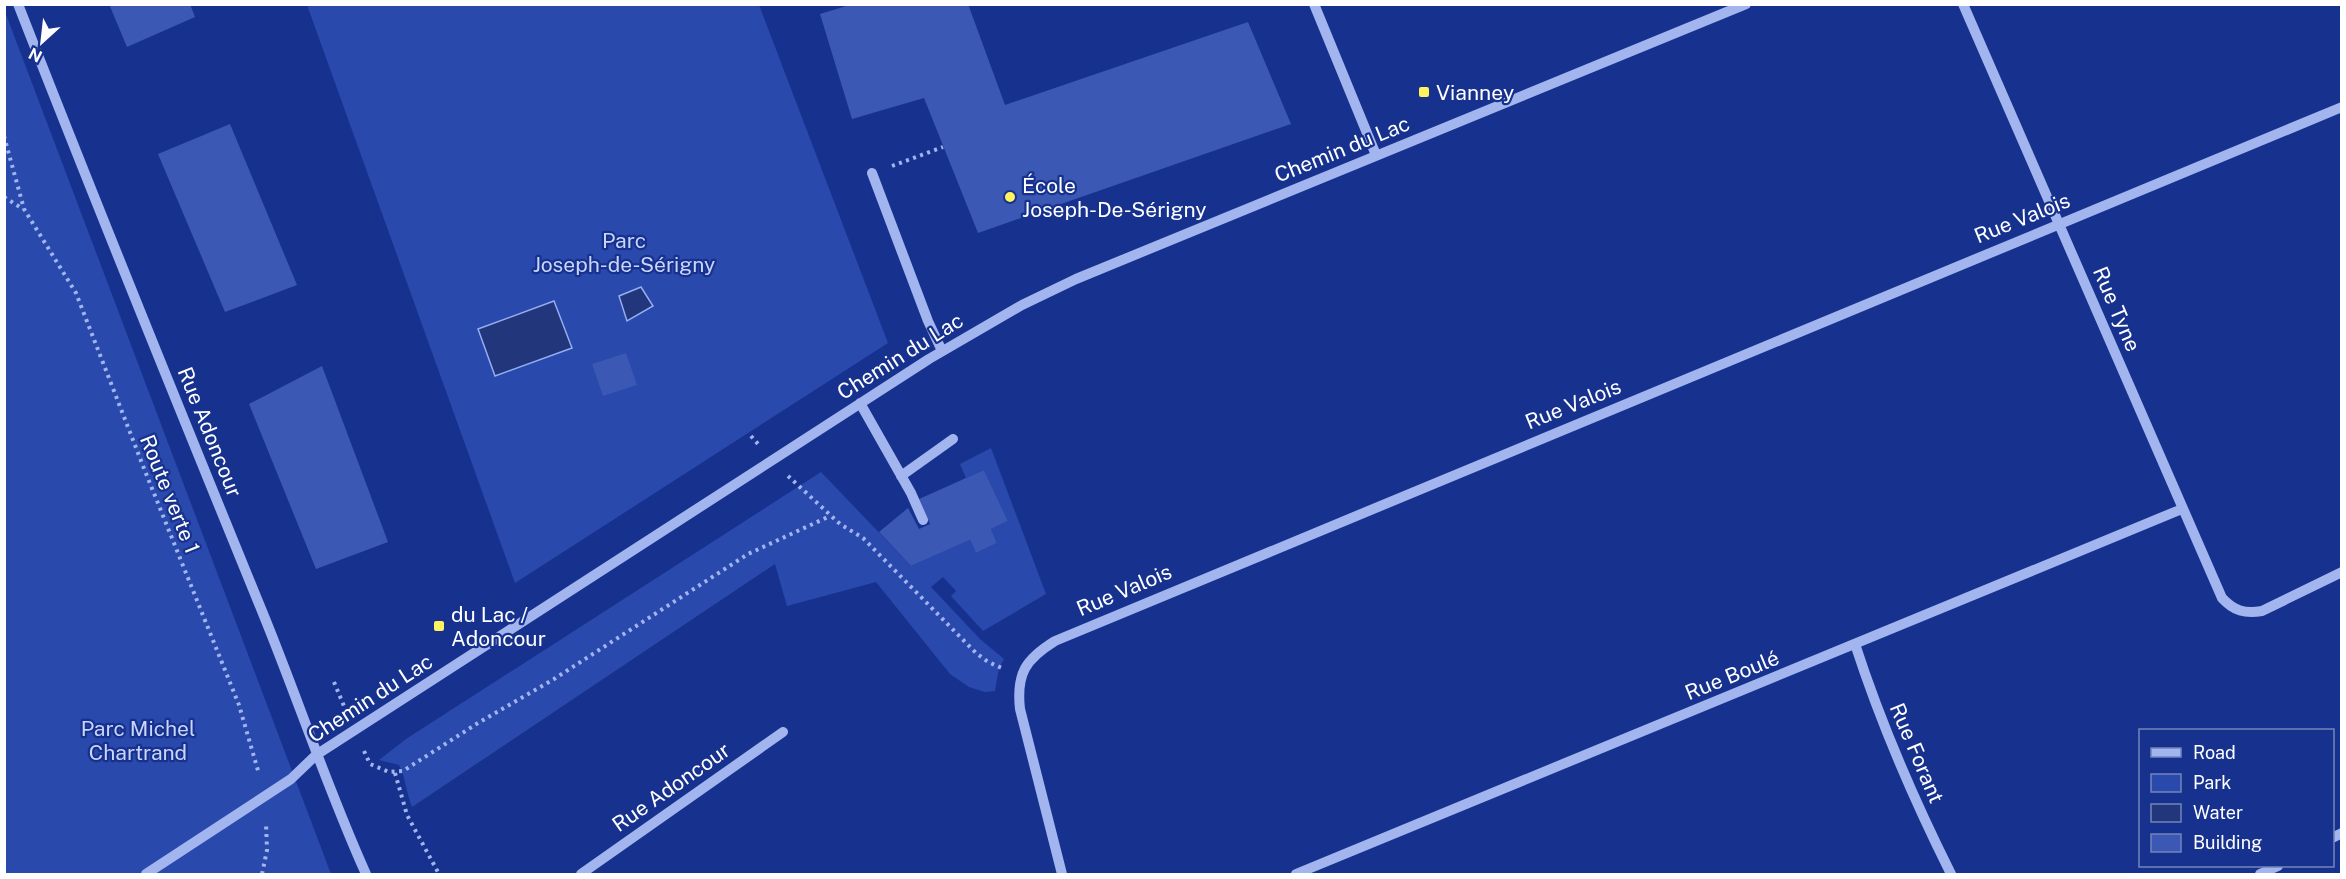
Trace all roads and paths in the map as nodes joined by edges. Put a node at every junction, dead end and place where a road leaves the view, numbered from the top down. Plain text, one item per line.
1 (18, 4) edge
2 (1314, 4) edge
3 (1746, 4) edge
4 (1963, 4) edge
5 (2342, 107) edge
6 (4, 136) edge
7 (943, 147) dead end
8 (1376, 155) junction
9 (872, 173) joint
10 (4, 197) edge
11 (24, 209) junction
12 (2059, 224) junction
13 (942, 351) junction
14 (860, 403) junction
15 (953, 439) dead end
16 (901, 476) junction
17 (796, 483) dead end
18 (2182, 509) junction
19 (830, 516) junction
20 (923, 520) dead end
21 (2342, 572) edge
22 (1855, 644) junction
23 (999, 668) dead end
24 (783, 732) dead end
25 (316, 755) junction
26 (370, 764) dead end
27 (395, 773) junction
28 (266, 795) junction
29 (2276, 867) edge
30 (146, 874) edge
31 (262, 874) edge
32 (366, 874) edge
33 (439, 874) edge
34 (581, 874) edge
35 (1062, 874) edge
36 (1296, 874) edge
37 (1952, 874) edge
38 (2260, 874) edge

1 - 25 street, Rue Adoncour
2 - 8 street
3 - 8 street, Chemin du Lac
4 - 12 street, Rue Tyne
5 - 12 street, Rue Valois
6 - 11 path, Route verte 1
7 - 9 path
8 - 13 street, Chemin du Lac
9 - 13 street
10 - 11 path
11 - 28 path, Route verte 1
12 - 18 street, Rue Tyne
12 - 35 street, Rue Valois
13 - 14 street, Chemin du Lac
14 - 16 street
14 - 25 street, Chemin du Lac
15 - 16 street
16 - 20 street
17 - 19 path
18 - 21 street, Rue Tyne
18 - 22 street, Rue Boulé
19 - 23 path
19 - 27 path
22 - 36 street, Rue Boulé
22 - 37 street, Rue Forant
24 - 34 street, Rue Adoncour
25 - 28 street, Chemin du Lac
25 - 32 street, Rue Adoncour
26 - 27 path
27 - 33 path
28 - 30 street, Chemin du Lac
28 - 31 path, Route verte 1
29 - 38 street

